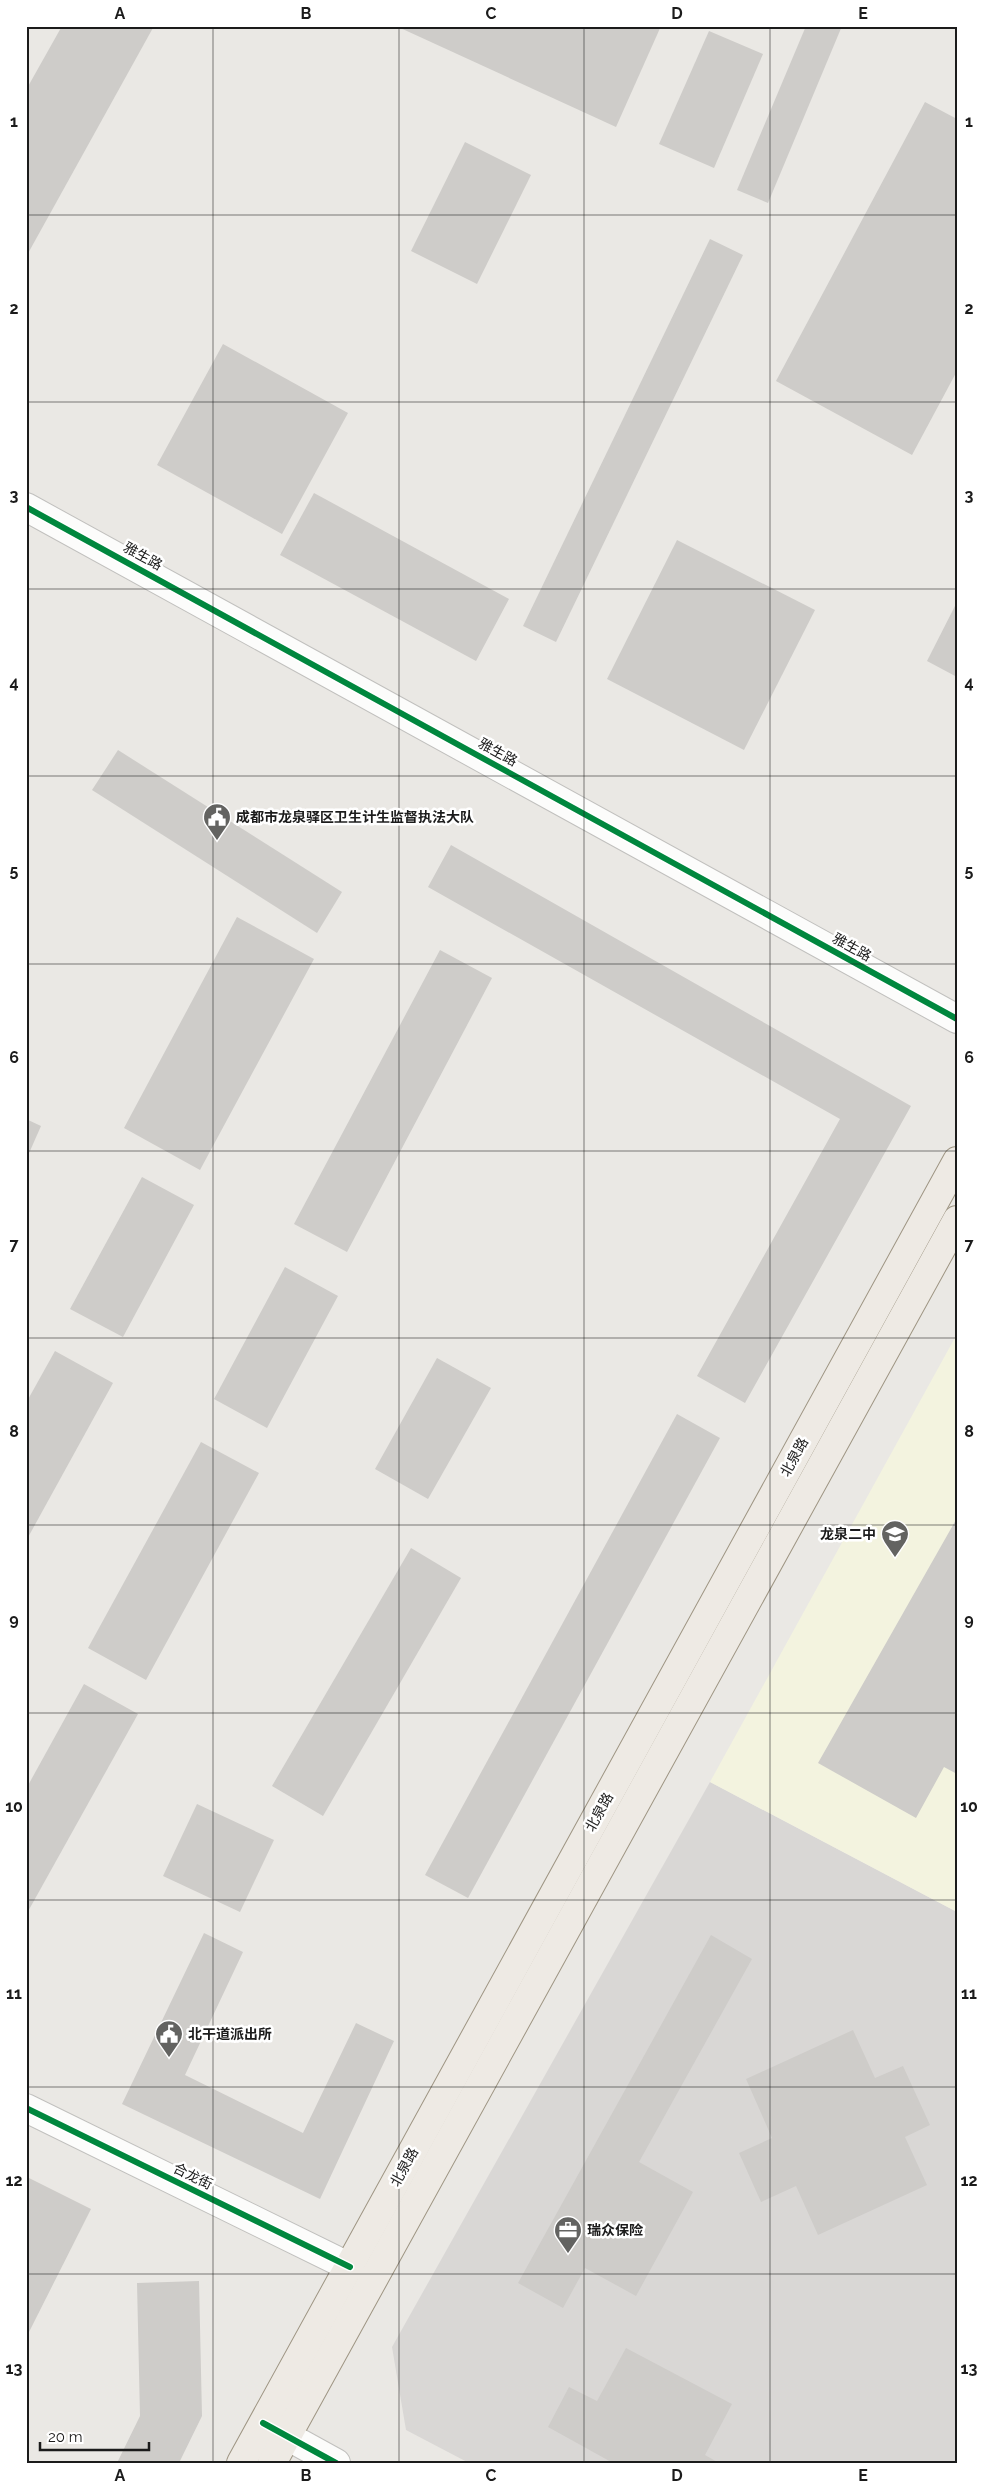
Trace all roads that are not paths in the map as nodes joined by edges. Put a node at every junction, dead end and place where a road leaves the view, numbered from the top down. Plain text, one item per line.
1 (26, 506) edge
2 (957, 1019) edge
3 (957, 1161) edge
4 (957, 1220) edge
5 (26, 2108) edge
6 (350, 2267) junction
7 (275, 2430) junction
8 (241, 2463) edge
9 (272, 2463) edge
10 (336, 2463) edge

1 - 2 street, 雅生路
3 - 6 main road, 北泉路
4 - 7 main road, 北泉路
5 - 6 street, 合龙街
6 - 7 main road, 北泉路
7 - 8 main road, 北泉路
7 - 9 main road, 北泉路
7 - 10 street

